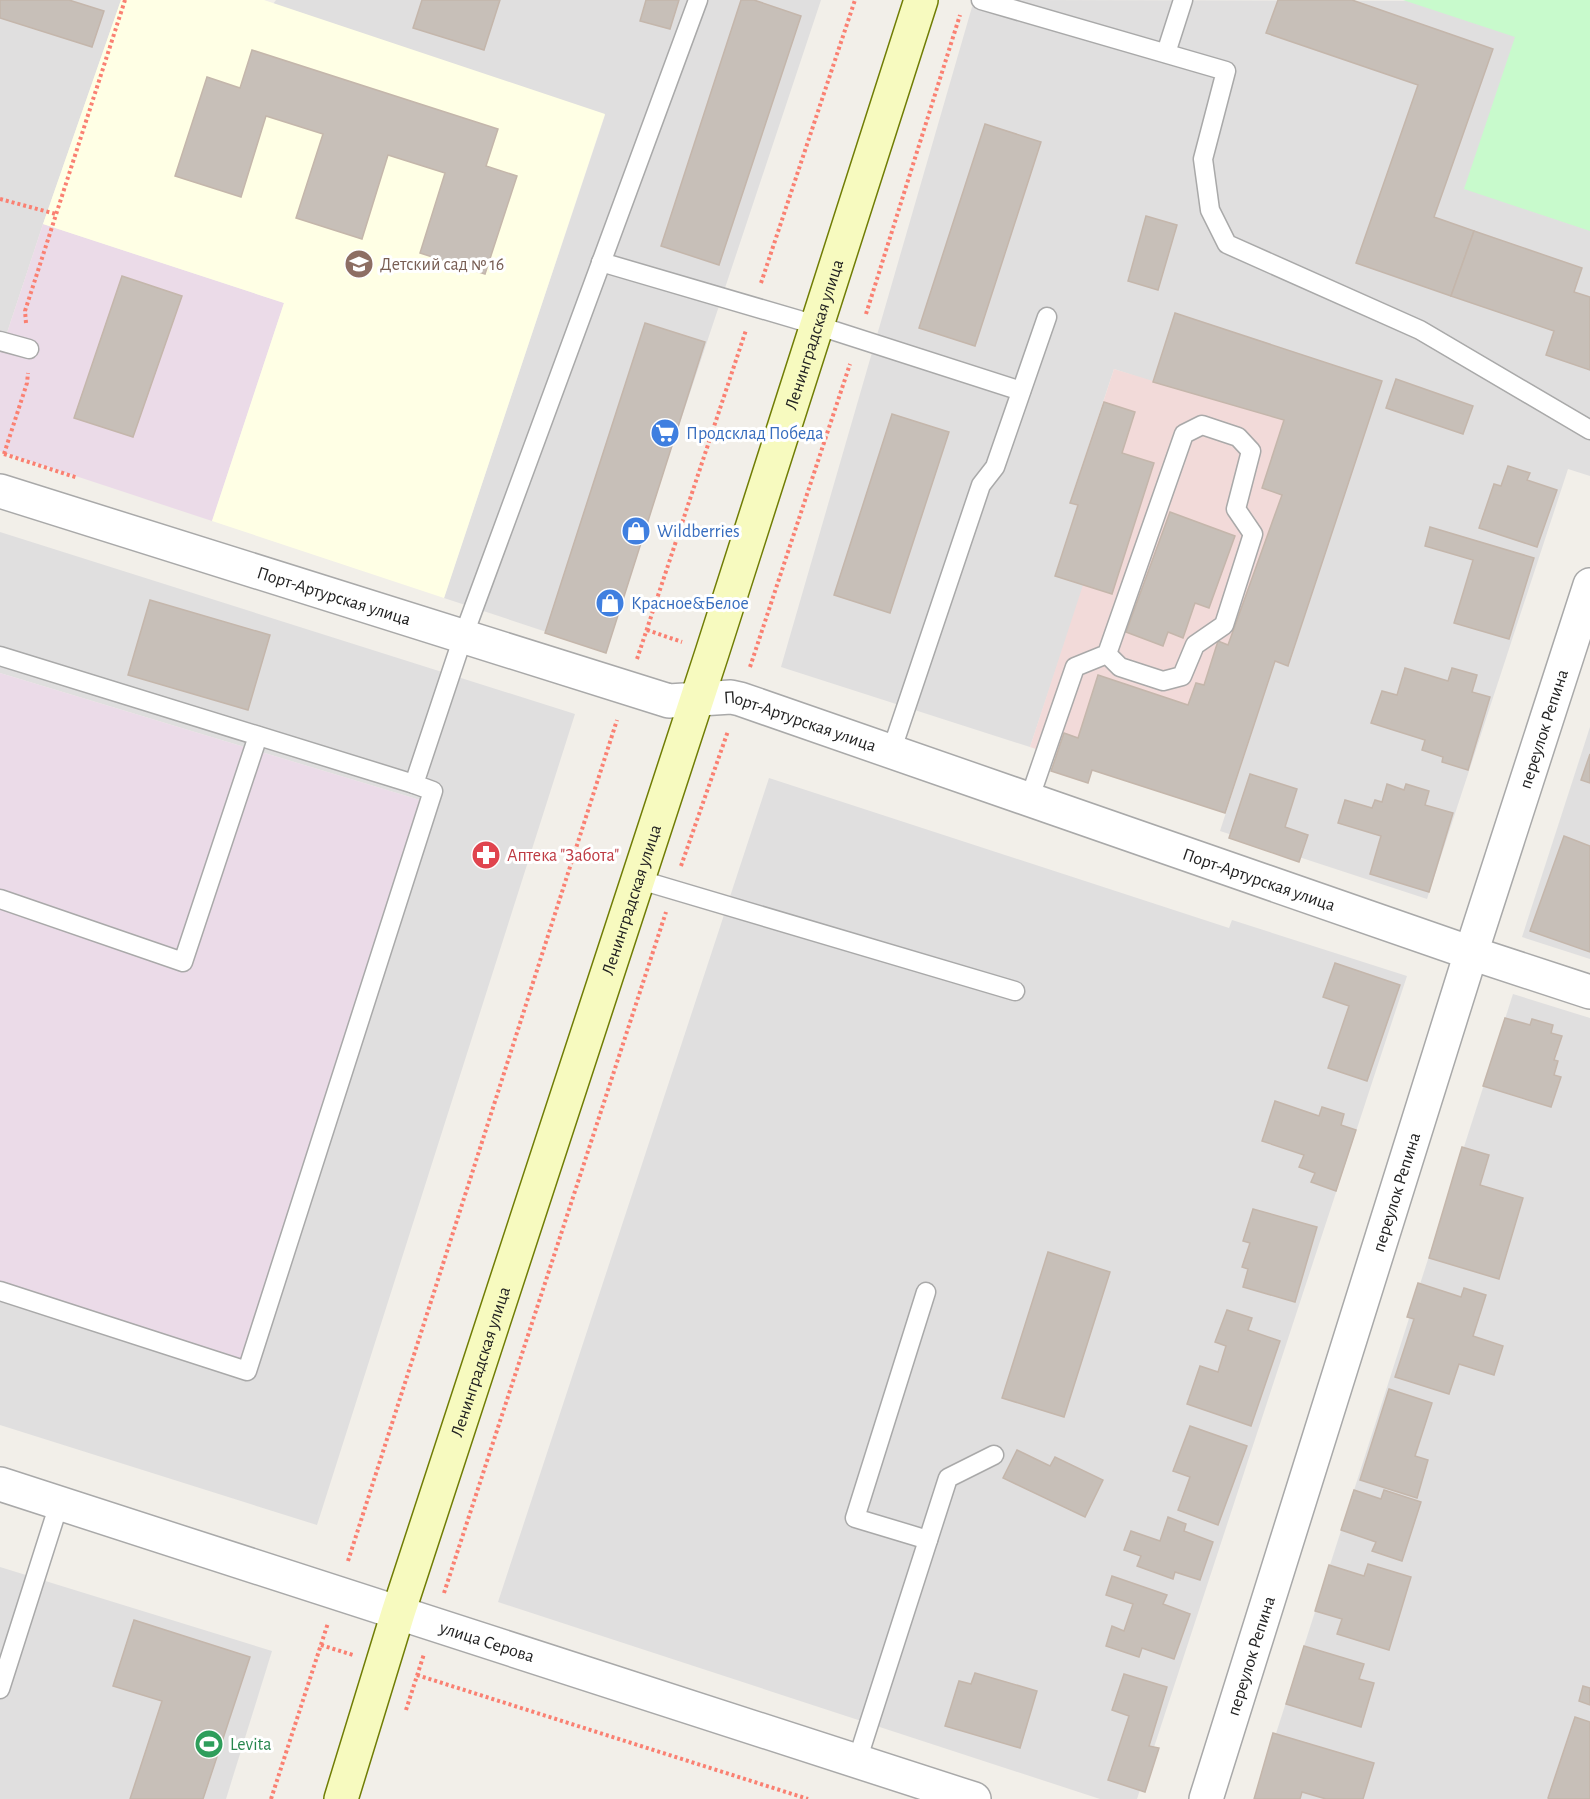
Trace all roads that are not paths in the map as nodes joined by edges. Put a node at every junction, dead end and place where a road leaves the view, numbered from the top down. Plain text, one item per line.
1 (698, 0) edge
2 (921, 0) edge
3 (981, 0) edge
4 (1183, 0) edge
5 (1166, 53) junction
6 (601, 262) junction
7 (1047, 317) dead end
8 (816, 326) junction
9 (0, 341) edge
10 (29, 350) road end
11 (1021, 391) junction
12 (1590, 430) edge
13 (1, 476) edge
14 (1590, 585) edge
15 (463, 637) junction
16 (1107, 654) junction
17 (0, 656) edge
18 (698, 698) junction
19 (258, 736) junction
20 (891, 752) junction
21 (414, 784) junction
22 (1029, 800) junction
23 (637, 879) junction
24 (0, 899) edge
25 (1472, 954) junction
26 (1015, 991) dead end
27 (1590, 992) edge
28 (0, 1291) edge
29 (926, 1292) dead end
30 (994, 1455) dead end
31 (0, 1484) edge
32 (58, 1504) junction
33 (928, 1540) junction
34 (398, 1613) junction
35 (0, 1689) edge
36 (857, 1761) junction
37 (341, 1799) edge
38 (974, 1799) edge
39 (1206, 1799) edge

1 - 6 lane
2 - 8 main road, Ленинградская улица
3 - 5 lane
4 - 5 lane
5 - 12 lane
6 - 8 lane
6 - 15 lane
7 - 11 lane
8 - 11 lane
8 - 18 main road, Ленинградская улица
9 - 10 lane
11 - 20 lane
13 - 15 street, Порт-Артурская улица
14 - 25 street, переулок Репина
15 - 18 street, Порт-Артурская улица
15 - 21 lane
16 - 16 lane
16 - 22 lane
17 - 19 lane
18 - 20 street, Порт-Артурская улица
18 - 23 main road, Ленинградская улица
19 - 21 lane
19 - 24 lane
20 - 22 street, Порт-Артурская улица
21 - 28 lane
22 - 25 street, Порт-Артурская улица
23 - 26 lane
23 - 34 main road, Ленинградская улица
25 - 27 street, Порт-Артурская улица
25 - 39 street, переулок Репина
29 - 33 lane
30 - 33 lane
31 - 32 street, улица Серова
32 - 34 street, улица Серова
32 - 35 lane
33 - 36 lane
34 - 36 street, улица Серова
34 - 37 main road, Ленинградская улица
36 - 38 street, улица Серова

